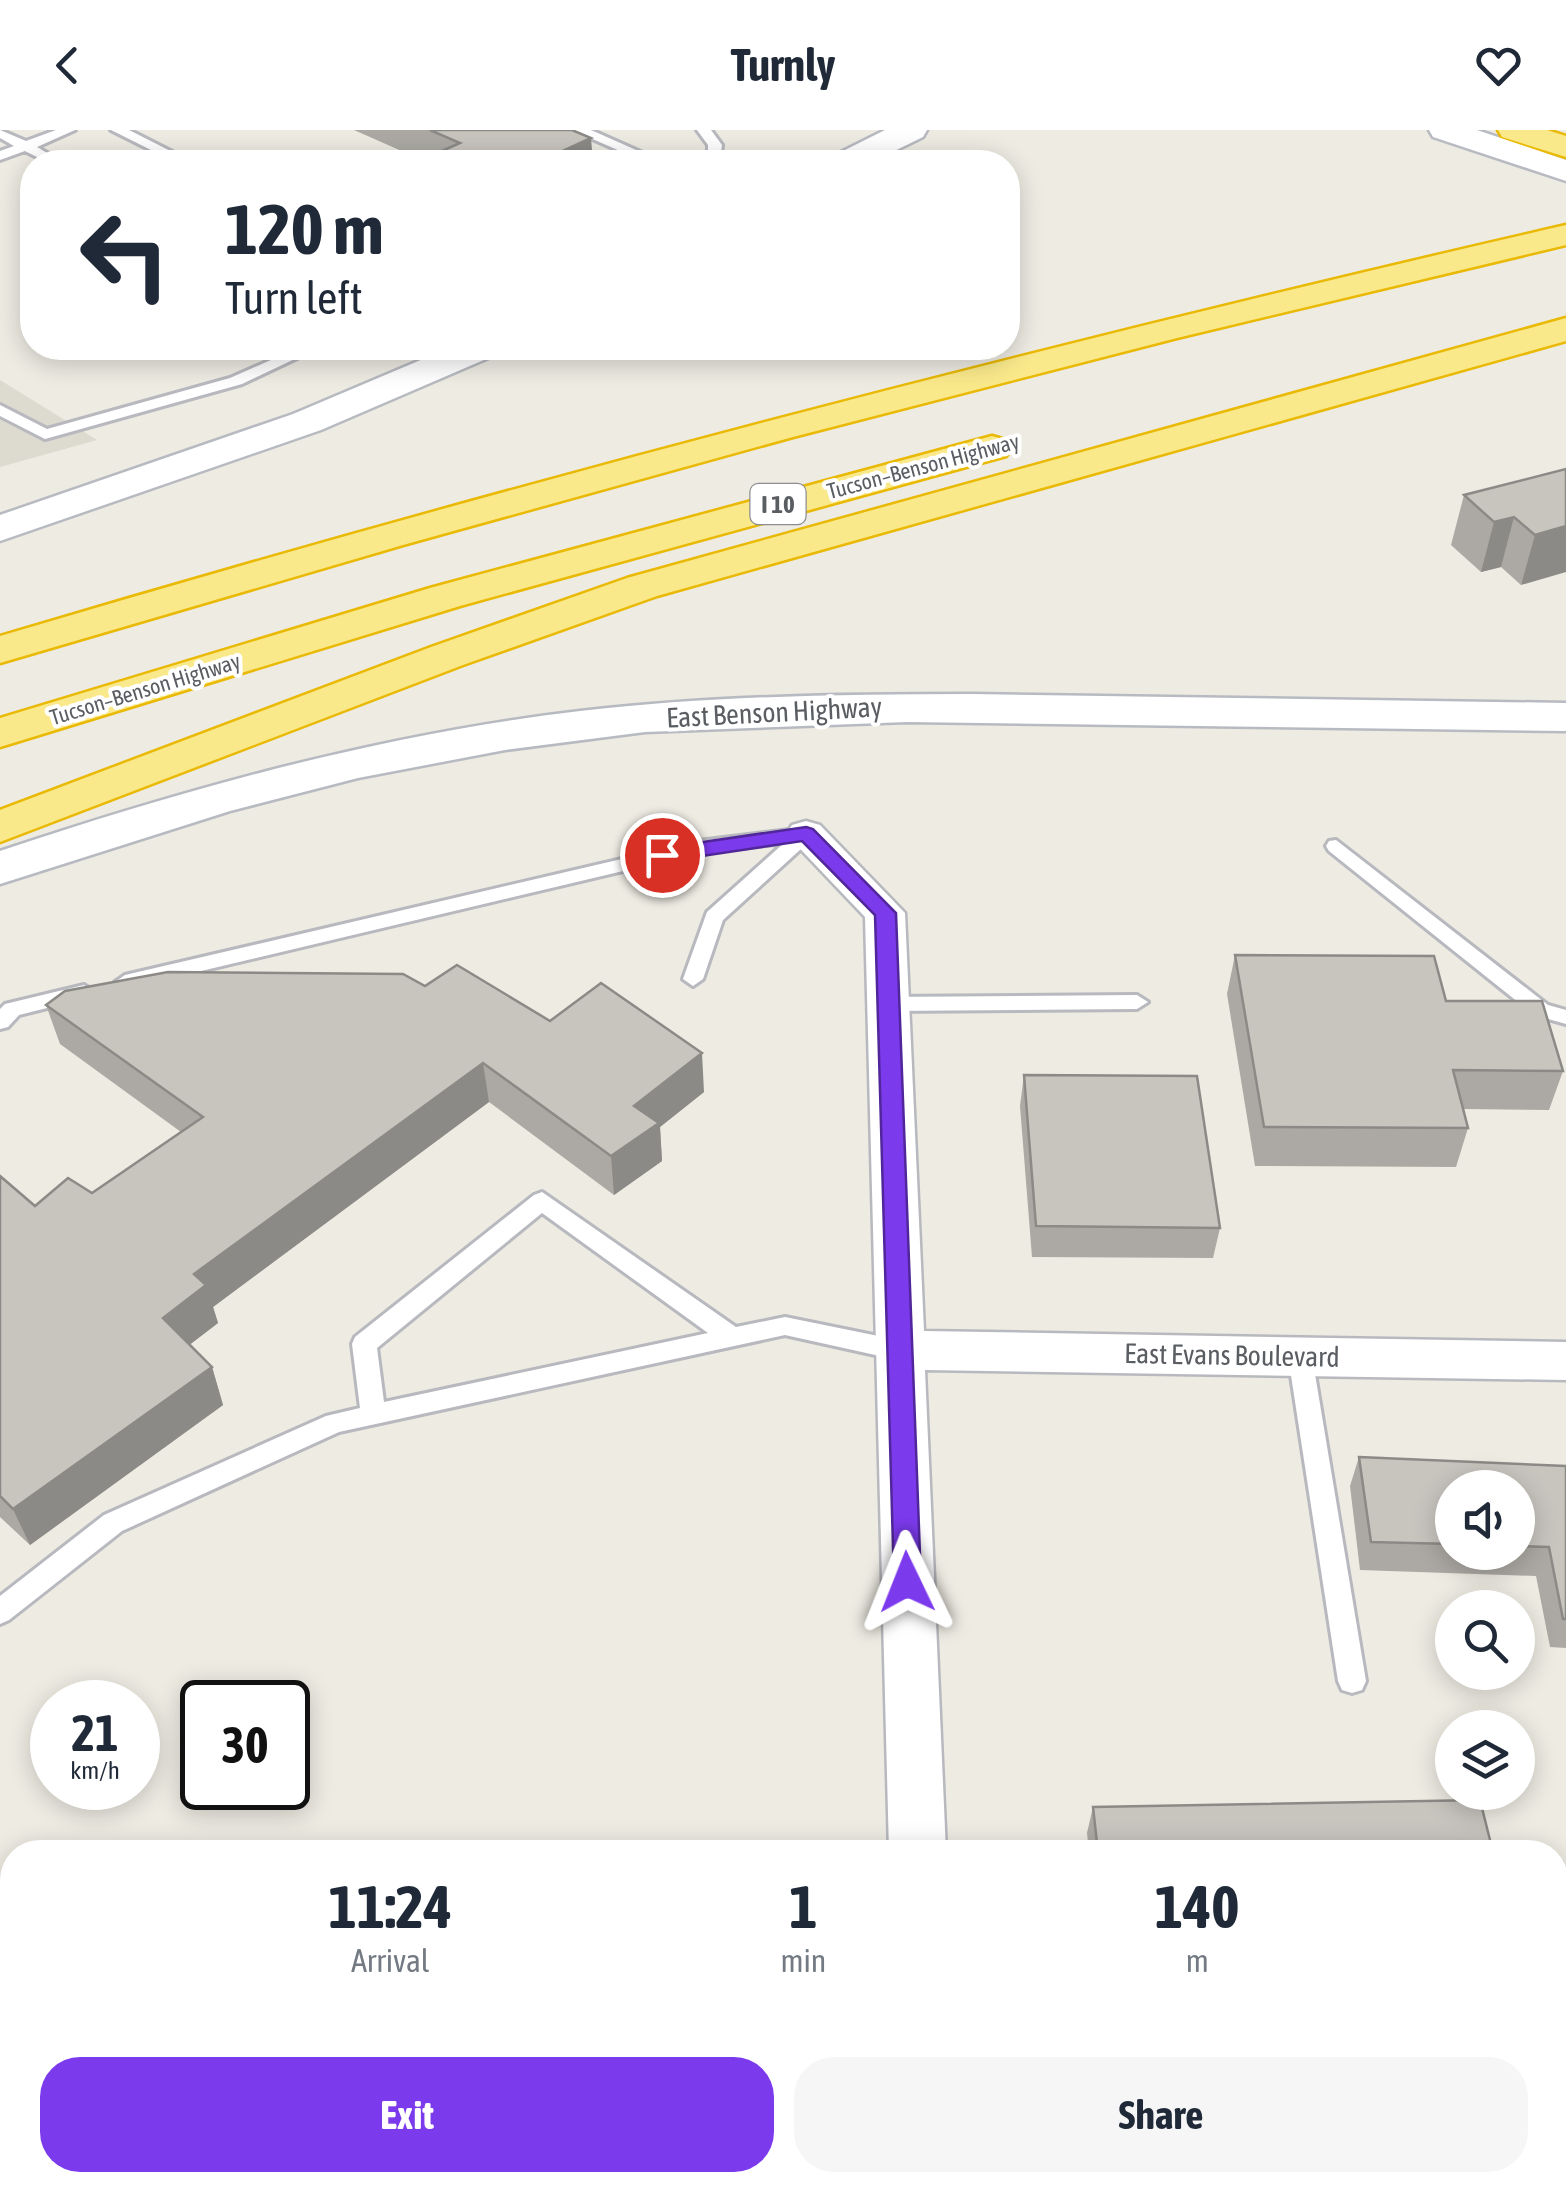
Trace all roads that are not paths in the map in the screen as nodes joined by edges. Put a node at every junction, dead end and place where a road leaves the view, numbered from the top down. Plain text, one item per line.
1 (68, 130) edge
2 (118, 130) edge
3 (579, 130) edge
4 (910, 130) edge
5 (1445, 130) edge
6 (1514, 130) edge
7 (0, 133) edge
8 (25, 146) junction
9 (1566, 147) edge
10 (33, 150) edge
11 (160, 150) edge
12 (627, 150) edge
13 (871, 150) edge
14 (0, 156) edge
15 (1566, 171) edge
16 (1566, 236) edge
17 (1566, 310) edge
18 (1566, 328) edge
19 (283, 360) edge
20 (452, 360) edge
21 (0, 410) edge
22 (506, 502) junction
23 (0, 529) edge
24 (0, 620) edge
25 (0, 650) edge
26 (1566, 717) edge
27 (0, 734) edge
28 (0, 827) edge
29 (806, 834) junction
30 (1336, 846) dead end
31 (0, 868) edge
32 (693, 979) dead end
33 (1137, 1002) dead end
34 (888, 1004) junction
35 (1566, 1018) edge
36 (0, 1022) edge
37 (732, 1337) junction
38 (898, 1350) junction
39 (1300, 1356) junction
40 (1566, 1361) edge
41 (373, 1414) junction
42 (0, 1612) edge
43 (1352, 1681) dead end
44 (918, 1840) edge

1 - 8 lane
2 - 11 lane
3 - 12 lane
4 - 13 main road
5 - 15 main road
6 - 9 highway
7 - 8 lane
8 - 10 lane
8 - 14 lane
16 - 22 highway
17 - 27 highway, Tucson–Benson Highway / I 10
18 - 28 highway
19 - 21 lane
20 - 23 main road
22 - 24 highway
22 - 25 highway
26 - 31 main road, East Benson Highway
29 - 32 lane
29 - 34 street
29 - 36 lane
30 - 35 lane
33 - 34 lane
34 - 38 street
37 - 38 lane
37 - 41 lane
37 - 41 lane
38 - 39 street, East Evans Boulevard
38 - 44 street
39 - 40 street, East Evans Boulevard
39 - 43 lane
41 - 42 lane

